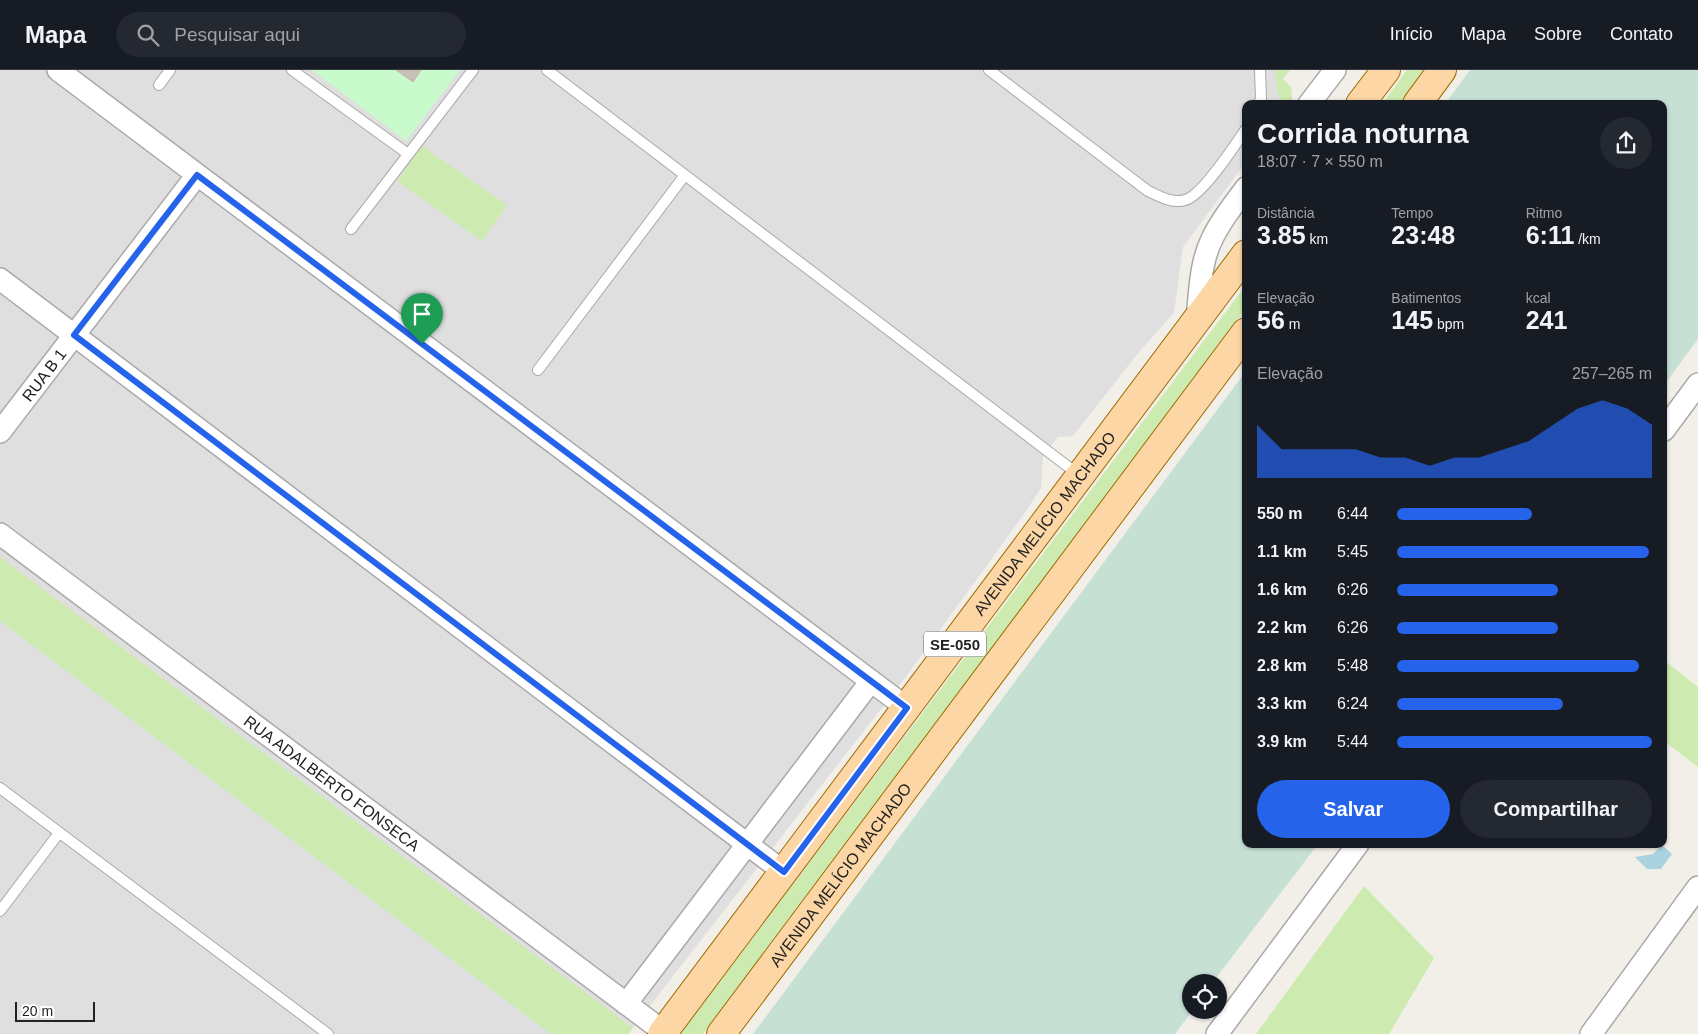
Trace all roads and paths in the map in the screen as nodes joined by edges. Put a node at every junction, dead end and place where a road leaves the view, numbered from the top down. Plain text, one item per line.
1 (58, 70) edge
2 (170, 70) edge
3 (292, 70) edge
4 (473, 70) edge
5 (547, 70) edge
6 (989, 70) edge
7 (1260, 70) edge
8 (1335, 70) edge
9 (1386, 70) edge
10 (1442, 70) edge
11 (159, 85) dead end
12 (1260, 100) edge
13 (1312, 100) edge
14 (1363, 100) edge
15 (1420, 100) edge
16 (1242, 134) edge
17 (408, 154) junction
18 (197, 175) junction
19 (685, 175) junction
20 (1242, 193) edge
21 (351, 229) dead end
22 (1242, 259) edge
23 (0, 279) edge
24 (1197, 318) junction
25 (74, 335) junction
26 (1242, 337) edge
27 (538, 370) dead end
28 (1698, 384) edge
29 (1667, 426) edge
30 (0, 432) edge
31 (1081, 476) junction
32 (0, 534) edge
33 (871, 682) junction
34 (907, 708) junction
35 (0, 788) edge
36 (58, 833) junction
37 (748, 844) junction
38 (1355, 848) edge
39 (784, 872) junction
40 (1698, 887) edge
41 (0, 911) edge
42 (626, 1004) junction
43 (663, 1033) edge
44 (328, 1034) edge
45 (721, 1034) edge
46 (1217, 1034) edge
47 (1590, 1034) edge

1 - 18 street
2 - 11 lane
3 - 17 lane
4 - 17 lane
5 - 19 lane
6 - 16 lane
7 - 12 lane
8 - 13 street
9 - 14 main road
10 - 15 main road
17 - 21 lane
18 - 25 street, RUA B 1
18 - 33 street
19 - 27 lane
19 - 31 lane
20 - 24 street
22 - 24 main road, AVENIDA MELÍCIO MACHADO / SE-050
23 - 25 street
24 - 31 main road, AVENIDA MELÍCIO MACHADO / SE-050
25 - 30 street, RUA B 1
25 - 37 street
26 - 45 main road, AVENIDA MELÍCIO MACHADO / SE-050
28 - 29 street
31 - 34 main road, AVENIDA MELÍCIO MACHADO / SE-050
32 - 42 street, RUA ADALBERTO FONSECA
33 - 34 street
33 - 37 street
34 - 39 main road, AVENIDA MELÍCIO MACHADO / SE-050
35 - 36 lane
36 - 41 lane
36 - 44 lane
37 - 39 street
37 - 42 street
38 - 46 street
39 - 43 main road, AVENIDA MELÍCIO MACHADO / SE-050
40 - 47 street
42 - 43 street, RUA ADALBERTO FONSECA

